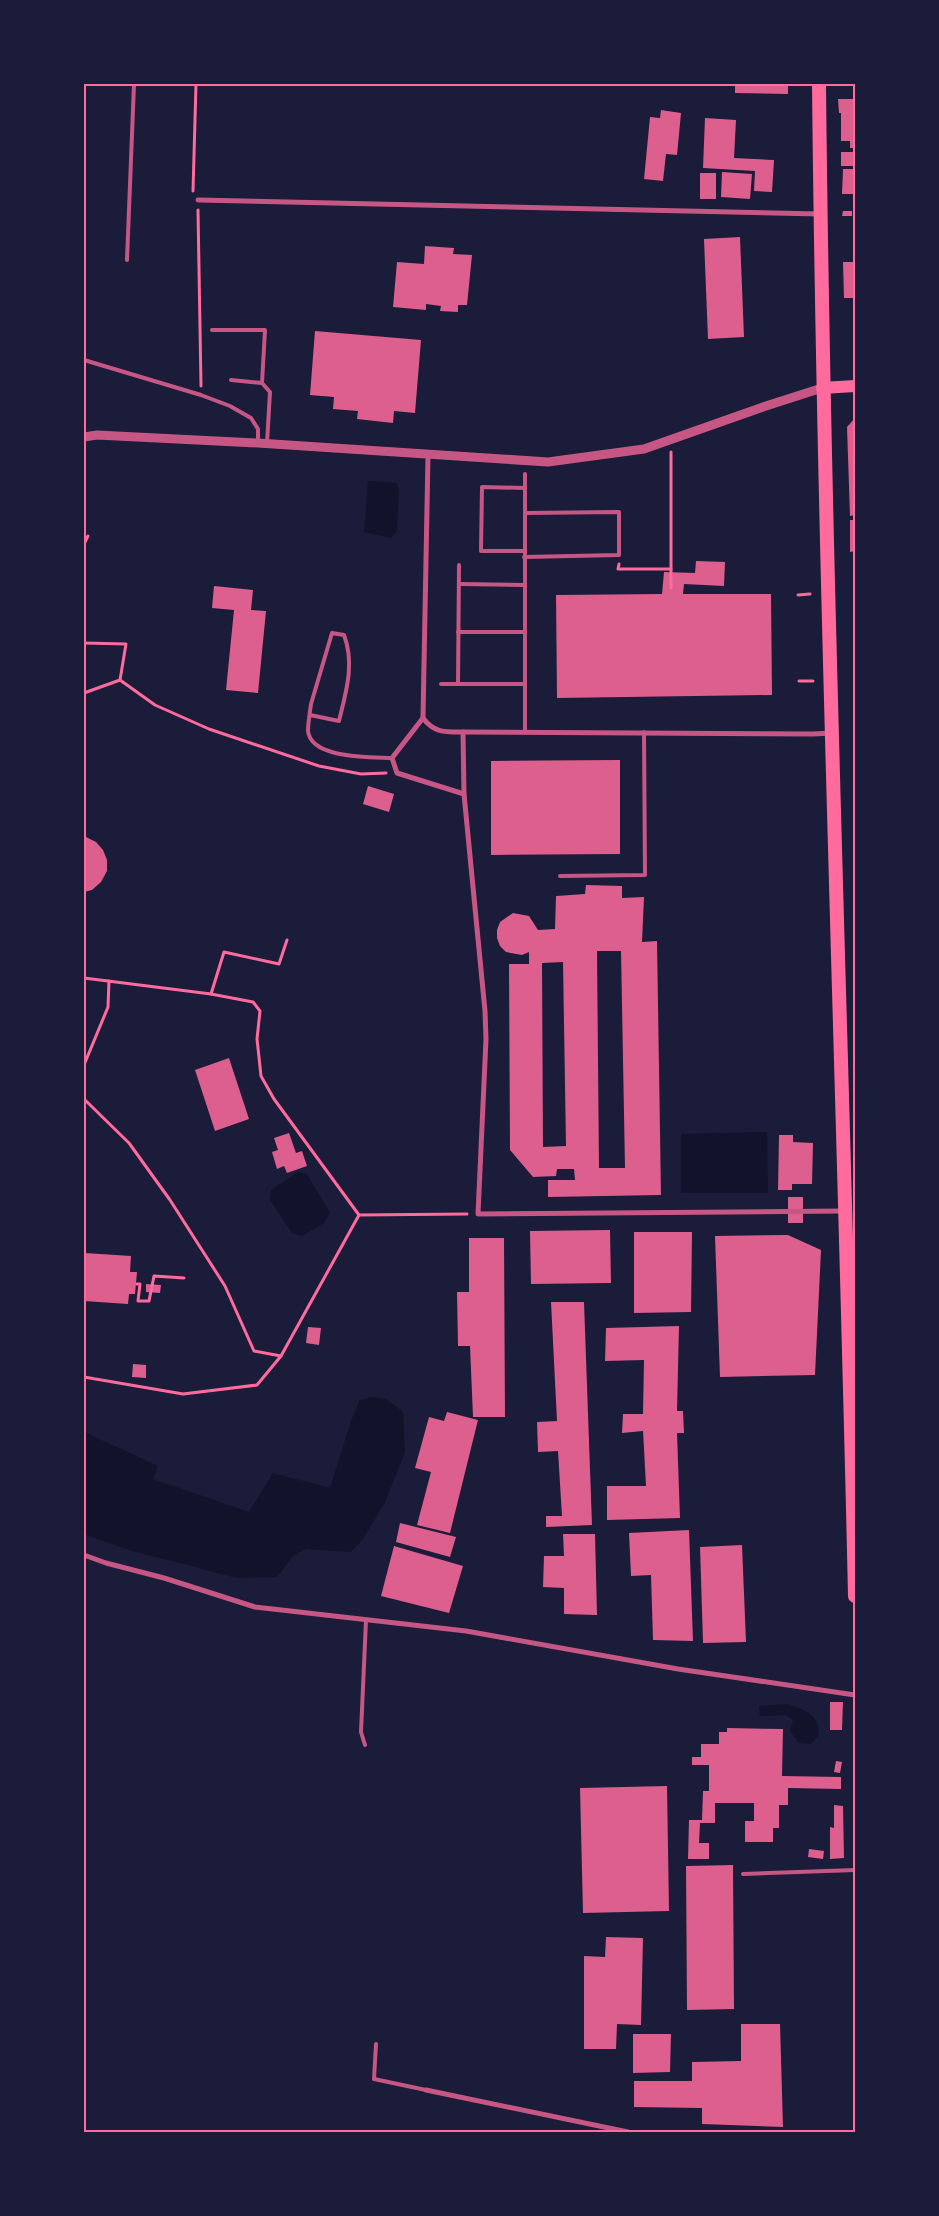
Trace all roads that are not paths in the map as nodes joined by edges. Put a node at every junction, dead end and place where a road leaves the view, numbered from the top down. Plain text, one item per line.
1 (134, 84) edge
2 (819, 84) edge
3 (198, 200) road end
4 (820, 214) junction
5 (127, 260) dead end
6 (212, 330) dead end
7 (84, 360) edge
8 (231, 380) dead end
9 (262, 384) junction
10 (855, 386) edge
11 (822, 388) junction
12 (84, 437) edge
13 (263, 443) junction
14 (428, 455) junction
15 (525, 474) dead end
16 (525, 488) junction
17 (525, 513) junction
18 (525, 551) junction
19 (524, 557) junction
20 (459, 565) dead end
21 (459, 584) junction
22 (524, 585) junction
23 (458, 632) junction
24 (524, 632) junction
25 (441, 684) dead end
26 (458, 684) junction
27 (524, 684) junction
28 (310, 715) junction
29 (423, 718) junction
30 (463, 732) junction
31 (525, 732) junction
32 (644, 732) junction
33 (832, 732) junction
34 (392, 758) junction
35 (464, 794) junction
36 (560, 876) dead end
37 (846, 1211) junction
38 (851, 1235) edge
39 (84, 1555) edge
40 (855, 1596) edge
41 (366, 1620) junction
42 (855, 1695) edge
43 (366, 1745) dead end
44 (855, 1870) edge
45 (743, 1874) dead end
46 (376, 2044) dead end
47 (426, 2090) joint
48 (628, 2132) edge

1 - 5 lane
2 - 4 highway
3 - 4 street
4 - 11 highway
6 - 9 lane
7 - 13 lane
8 - 9 lane
9 - 13 lane
10 - 11 main road
11 - 14 street
11 - 33 highway
12 - 13 street
13 - 14 street
14 - 29 street
15 - 16 lane
16 - 17 lane
16 - 18 lane
17 - 18 lane
17 - 19 lane
18 - 19 lane
19 - 22 lane
20 - 21 lane
21 - 22 lane
21 - 23 lane
22 - 24 lane
23 - 24 lane
23 - 26 lane
24 - 27 lane
25 - 26 lane
26 - 27 lane
27 - 31 lane
28 - 28 lane
28 - 34 lane
29 - 30 street
29 - 34 street
30 - 31 street
30 - 35 street
31 - 32 street
32 - 33 street
32 - 36 lane
33 - 37 highway
34 - 35 street
35 - 37 street
37 - 38 highway
38 - 40 highway
39 - 41 street
41 - 42 street
41 - 43 lane
44 - 45 lane
46 - 47 lane
47 - 48 street

